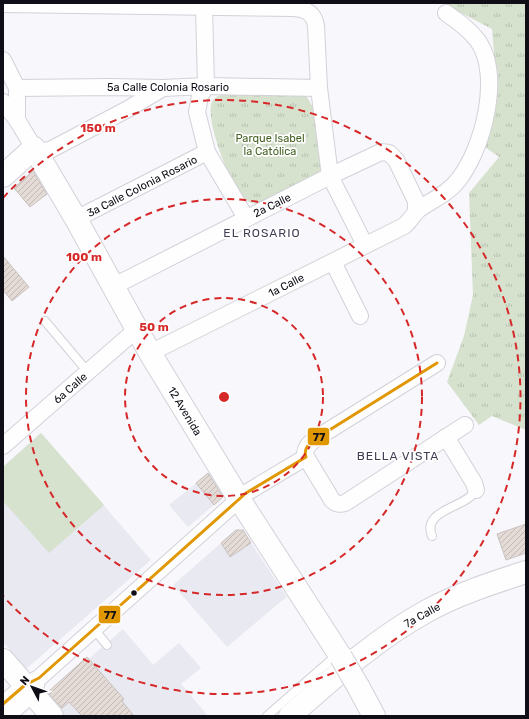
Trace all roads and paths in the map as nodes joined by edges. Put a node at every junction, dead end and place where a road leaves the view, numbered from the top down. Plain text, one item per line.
1 (3, 4) edge
2 (204, 6) junction
3 (446, 13) dead end
4 (3, 60) edge
5 (206, 86) junction
6 (17, 88) junction
7 (163, 88) junction
8 (319, 88) junction
9 (3, 102) edge
10 (17, 120) junction
11 (34, 148) junction
12 (207, 152) junction
13 (3, 176) edge
14 (330, 176) junction
15 (416, 212) junction
16 (246, 218) junction
17 (76, 219) junction
18 (365, 245) junction
19 (333, 262) junction
20 (114, 286) junction
21 (360, 316) dead end
22 (45, 321) dead end
23 (135, 325) junction
24 (150, 353) junction
25 (437, 363) dead end
26 (82, 365) junction
27 (47, 402) junction
28 (465, 425) dead end
29 (3, 434) edge
30 (446, 437) junction
31 (3, 446) edge
32 (306, 457) junction
33 (476, 490) joint
34 (239, 499) junction
35 (432, 536) dead end
36 (526, 572) edge
37 (526, 585) edge
38 (93, 628) junction
39 (107, 645) dead end
40 (340, 655) junction
41 (3, 660) edge
42 (342, 686) junction
43 (22, 694) edge
44 (7, 716) edge
45 (52, 716) edge
46 (267, 716) edge
47 (290, 716) edge
48 (308, 716) edge
49 (374, 716) edge

1 - 2 street
2 - 5 street
2 - 8 street
3 - 15 street, 1a Calle
4 - 6 street
5 - 7 street, 5a Calle Colonia Rosario
5 - 8 street, 5a Calle Colonia Rosario
5 - 12 street
6 - 7 street, 5a Calle Colonia Rosario
6 - 10 street
7 - 11 street
8 - 14 street
9 - 10 street, 12 Avenida
10 - 11 street, 12 Avenida
11 - 13 street
11 - 17 street, 12 Avenida
12 - 16 street
12 - 17 street, 3a Calle Colonia Rosario
14 - 15 street, 2a Calle
14 - 16 street, 2a Calle
14 - 18 street
15 - 18 street, 1a Calle
16 - 20 street, 2a Calle
17 - 20 street, 12 Avenida
18 - 19 street, 1a Calle
19 - 21 street
19 - 24 street, 1a Calle
20 - 23 street, 12 Avenida
22 - 26 lane
23 - 24 street, 12 Avenida
23 - 26 street, 6a Calle
23 - 27 street, 6a Calle
24 - 34 street, 12 Avenida
25 - 32 street
26 - 27 street, 6a Calle
27 - 29 street, 6a Calle
27 - 31 street, 6a Calle
28 - 30 street
30 - 32 street
30 - 33 street
32 - 34 street
33 - 35 lane
34 - 38 street
34 - 40 street, 12 Avenida
36 - 42 street, 7a Calle
37 - 42 street, 7a Calle
38 - 39 lane
38 - 43 street
40 - 42 street, 12 Avenida, bridge
40 - 46 lane
41 - 43 street
42 - 47 street
42 - 48 street
42 - 49 street, 12 Avenida
43 - 44 street
43 - 45 street

